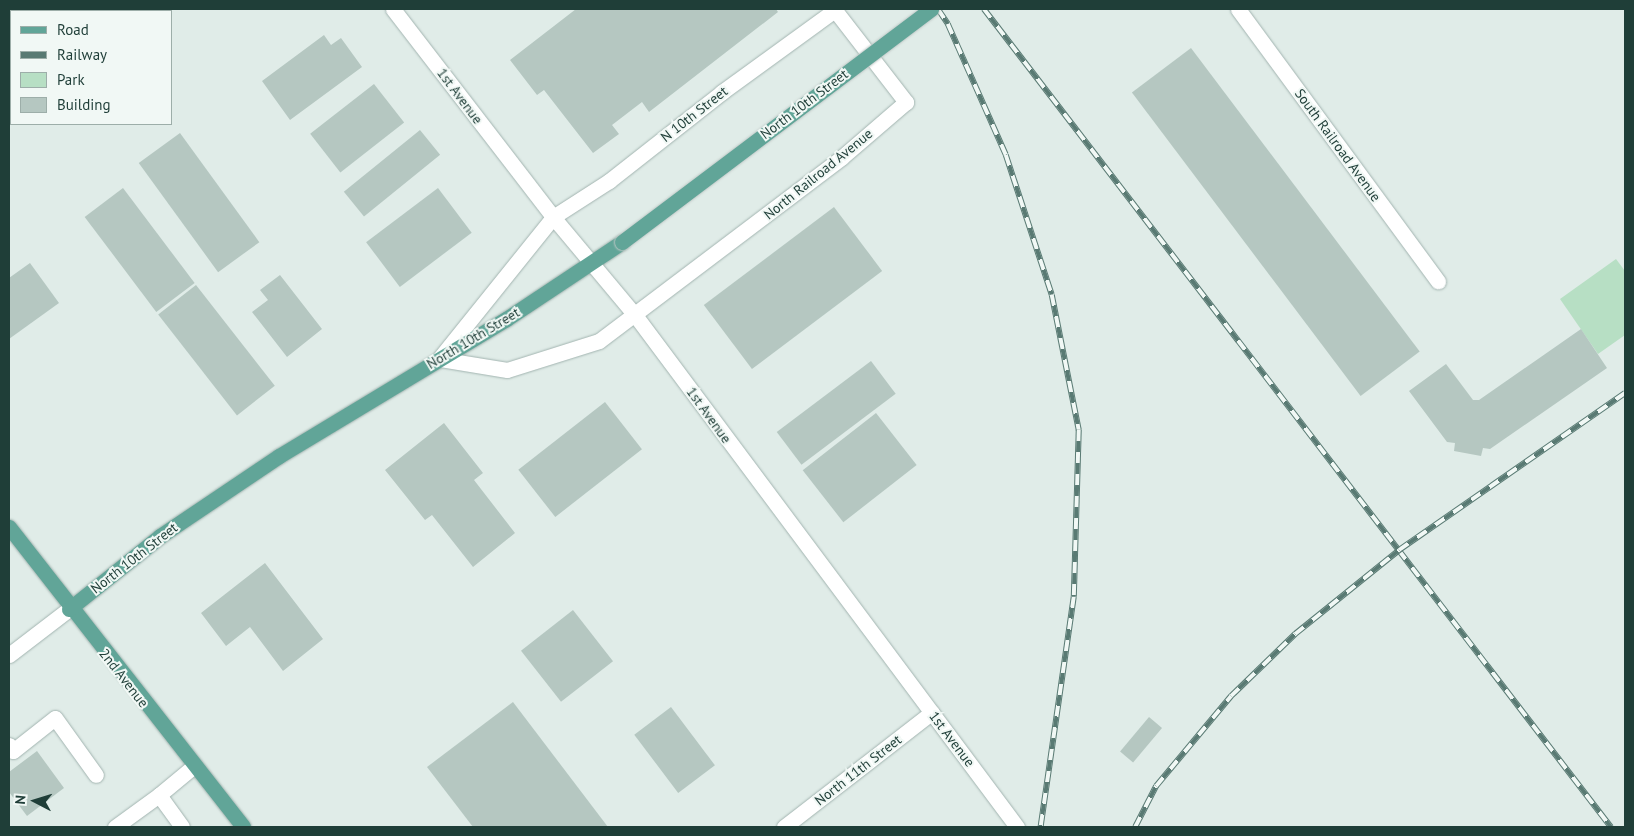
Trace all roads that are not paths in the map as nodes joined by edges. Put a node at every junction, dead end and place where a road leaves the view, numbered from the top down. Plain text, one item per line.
1 (393, 9) edge
2 (835, 9) edge
3 (930, 9) edge
4 (1238, 9) edge
5 (553, 217) junction
6 (591, 264) junction
7 (1438, 281) dead end
8 (635, 315) junction
9 (439, 359) junction
10 (9, 527) edge
11 (70, 609) junction
12 (9, 656) edge
13 (932, 712) junction
14 (9, 746) edge
15 (194, 766) junction
16 (96, 775) dead end
17 (159, 795) junction
18 (238, 826) edge
19 (115, 827) edge
20 (182, 827) edge
21 (784, 827) edge
22 (1017, 827) edge

1 - 5 street, 1st Avenue
2 - 5 street, N 10th Street
2 - 8 street, North Railroad Avenue
3 - 6 main road, North 10th Street, bridge
4 - 7 street, South Railroad Avenue
5 - 6 street, 1st Avenue
5 - 9 street, N 10th Street
6 - 8 street, 1st Avenue
6 - 9 main road, North 10th Street
8 - 9 street, North Railroad Avenue
8 - 13 street, 1st Avenue
9 - 11 main road, North 10th Street
10 - 11 main road, 2nd Avenue
11 - 12 street, North 10th Street
11 - 15 main road, 2nd Avenue
13 - 21 street, North 11th Street
13 - 22 street, 1st Avenue
14 - 16 street
15 - 17 street
15 - 18 main road, 2nd Avenue
17 - 19 street
17 - 20 street

